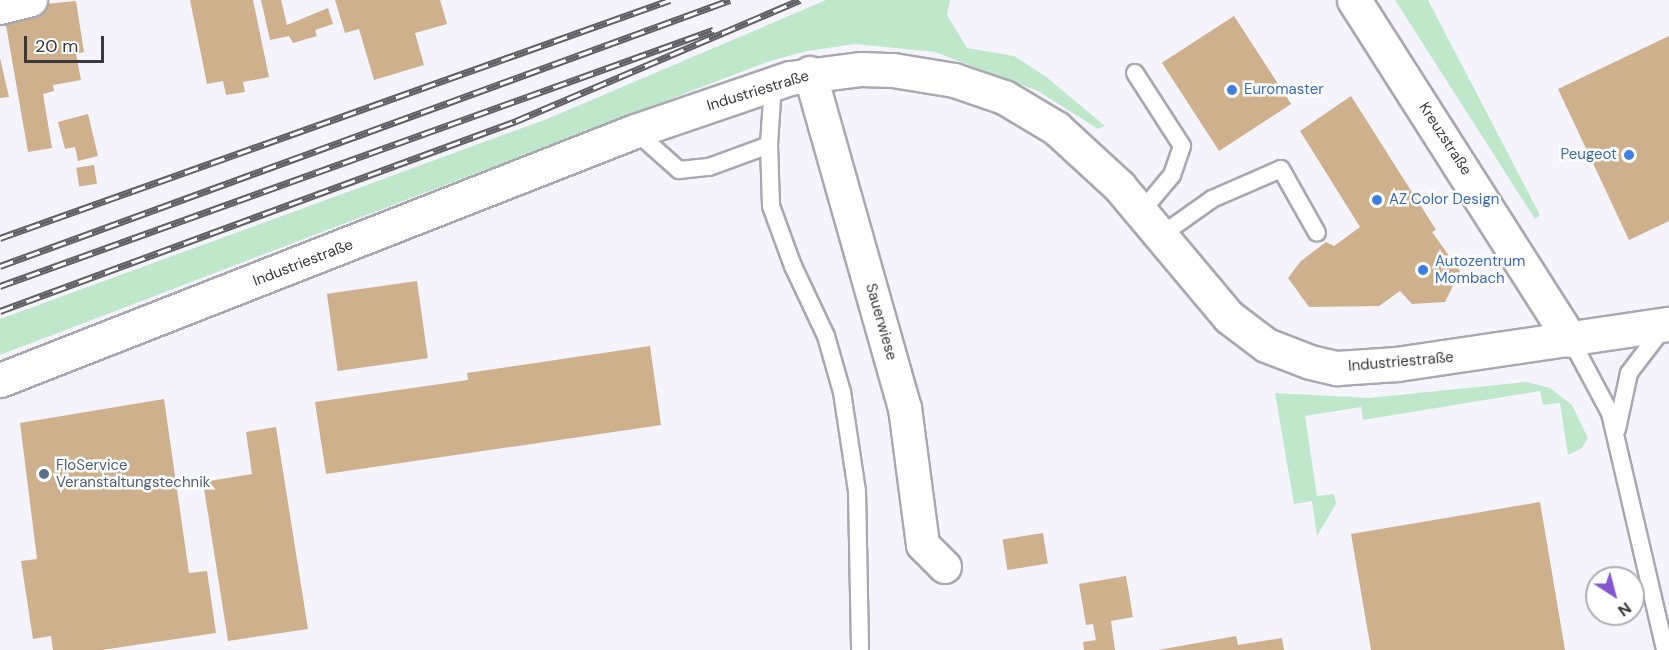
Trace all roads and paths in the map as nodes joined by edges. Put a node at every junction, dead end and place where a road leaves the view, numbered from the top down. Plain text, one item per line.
1 (31, 0) edge
2 (1354, 0) edge
3 (0, 8) edge
4 (810, 73) junction
5 (1135, 73) dead end
6 (773, 84) junction
7 (635, 131) junction
8 (768, 145) junction
9 (1150, 224) junction
10 (1317, 233) dead end
11 (1667, 324) edge
12 (1571, 340) junction
13 (0, 380) edge
14 (1616, 433) junction
15 (945, 567) dead end
16 (860, 650) edge
17 (1665, 650) edge

1 - 3 street
2 - 12 street, Kreuzstraße
4 - 6 street, Industriestraße
4 - 9 street, Industriestraße
4 - 15 street, Sauerwiese
5 - 9 lane
6 - 7 street, Industriestraße
6 - 8 lane
7 - 8 lane
7 - 13 street, Industriestraße
8 - 16 lane
9 - 10 lane
9 - 12 street, Industriestraße
11 - 12 street, Industriestraße
11 - 14 lane
12 - 14 lane
14 - 17 lane

